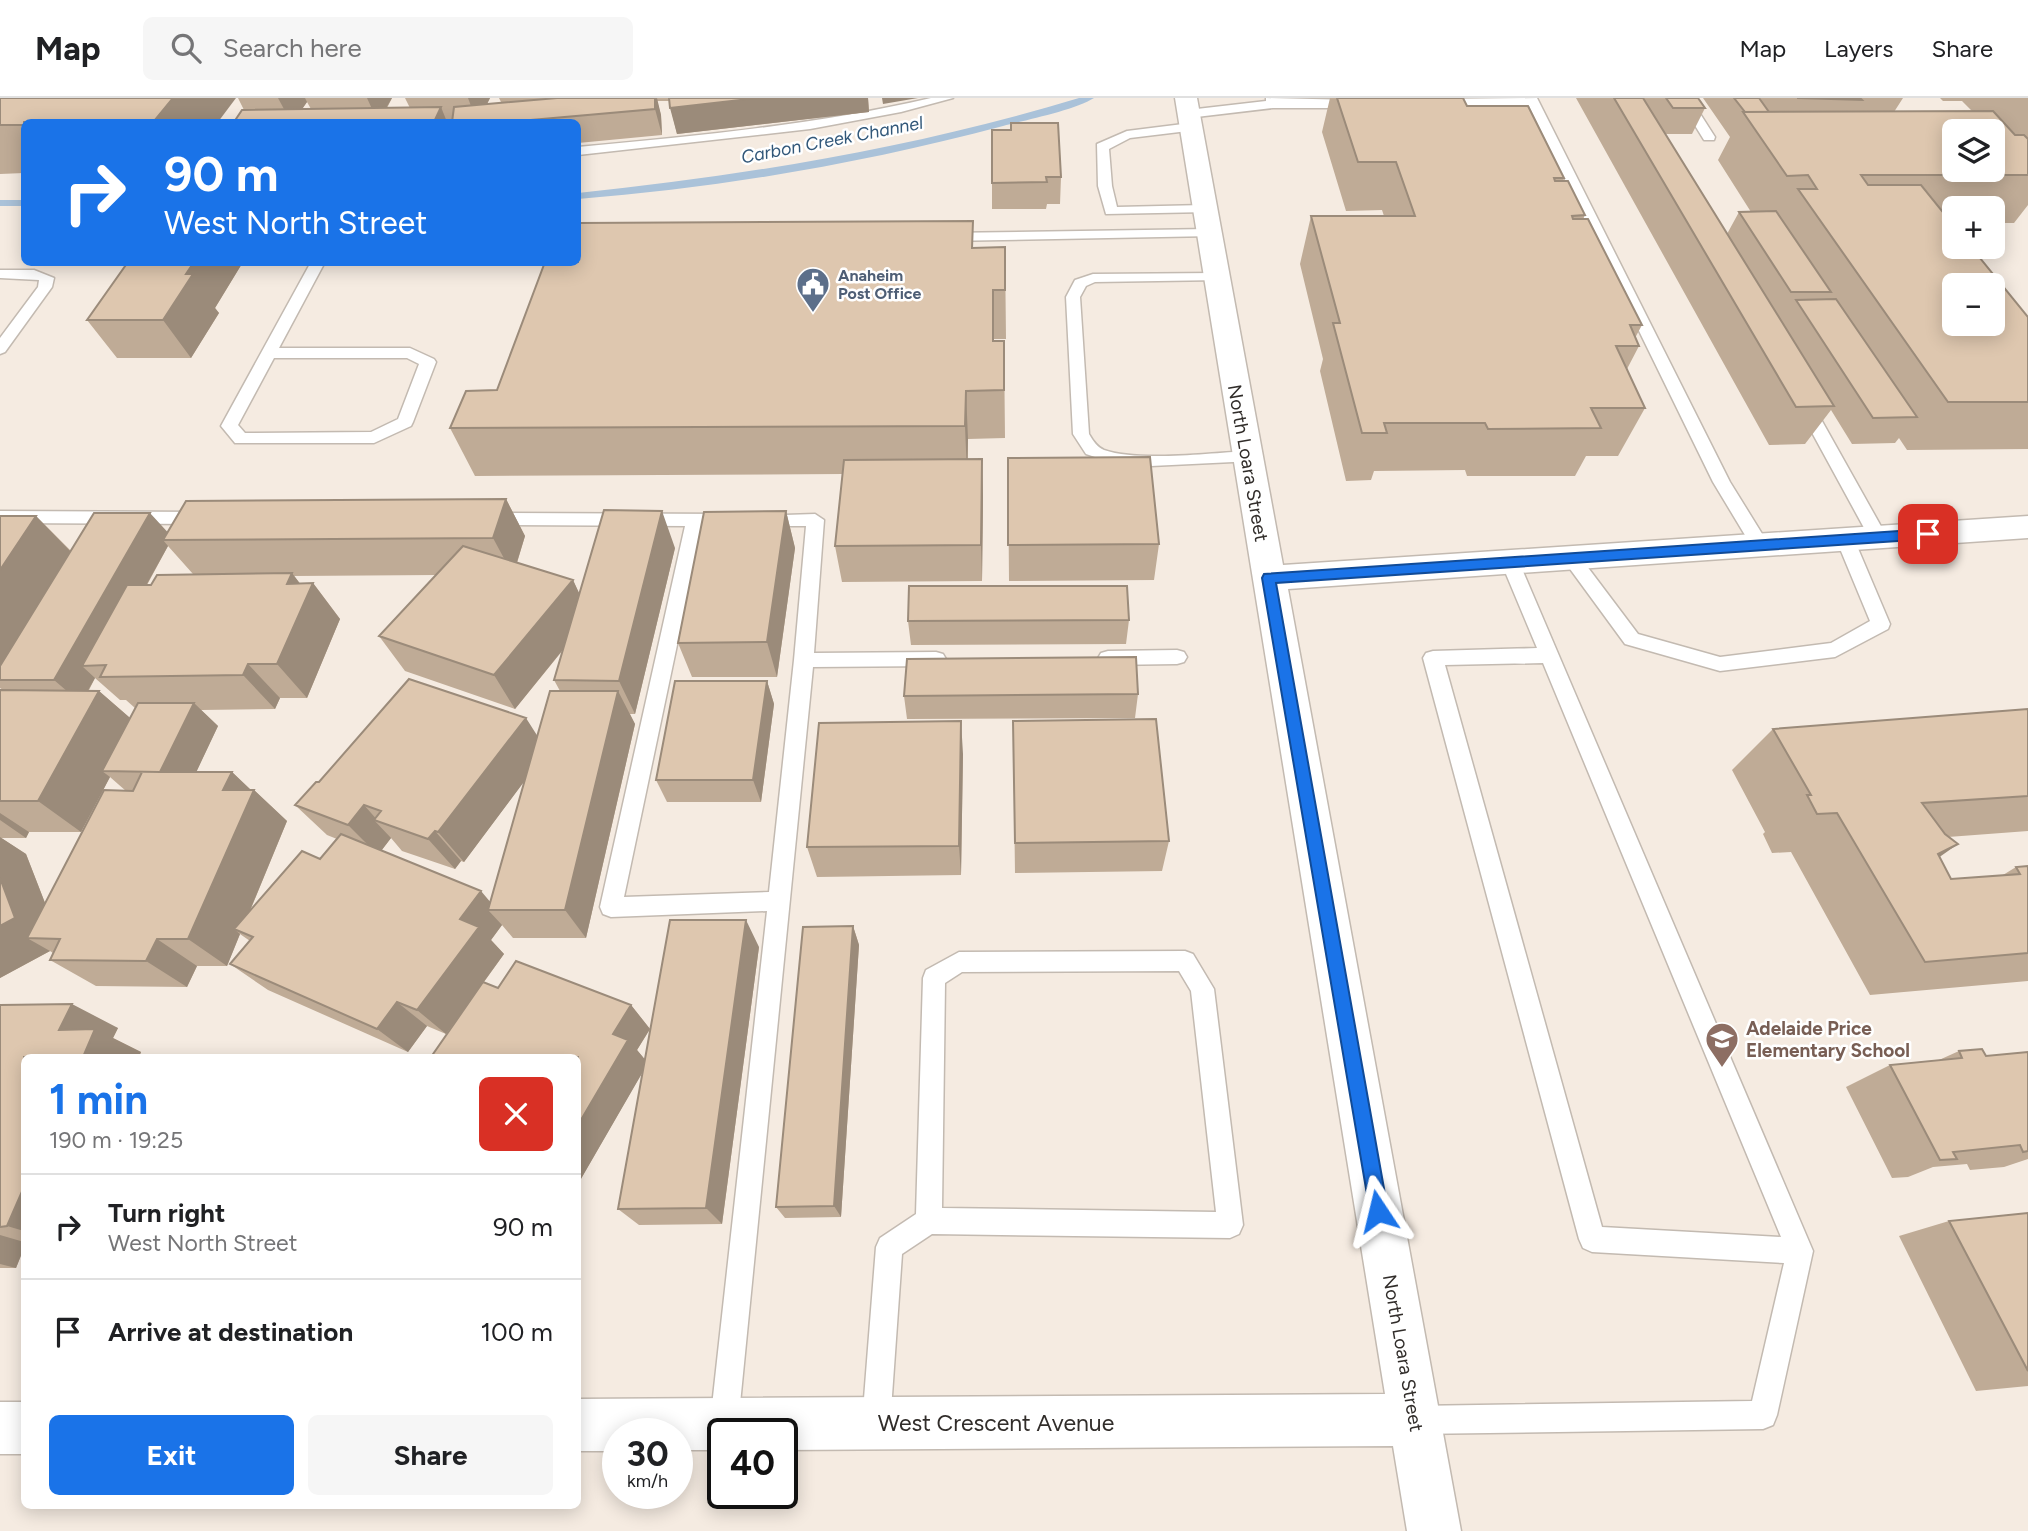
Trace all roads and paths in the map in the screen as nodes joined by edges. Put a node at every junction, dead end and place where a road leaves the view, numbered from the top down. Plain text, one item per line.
1 (947, 98) edge
2 (1684, 98) edge
3 (1532, 100) edge
4 (1273, 101) edge
5 (1369, 103) edge
6 (1424, 103) edge
7 (1188, 113) edge
8 (1709, 137) dead end
9 (581, 151) edge
10 (1207, 221) junction
11 (933, 237) edge
12 (316, 266) edge
13 (0, 274) edge
14 (1216, 277) junction
15 (0, 349) edge
16 (269, 353) junction
17 (1799, 395) edge
18 (1248, 457) junction
19 (0, 517) edge
20 (223, 518) edge
21 (473, 519) edge
22 (695, 520) junction
23 (2028, 527) edge
24 (1878, 537) junction
25 (1846, 539) junction
26 (1760, 545) junction
27 (1571, 558) junction
28 (1510, 562) junction
29 (1268, 578) junction
30 (1549, 655) junction
31 (1177, 657) dead end
32 (1094, 658) edge
33 (956, 659) edge
34 (804, 660) junction
35 (779, 901) junction
36 (929, 1221) junction
37 (1800, 1251) junction
38 (725, 1418) edge
39 (1414, 1420) junction
40 (707, 1424) edge
41 (798, 1424) edge
42 (876, 1424) junction
43 (581, 1425) edge
44 (0, 1428) edge
45 (21, 1428) edge
46 (1434, 1531) edge

1 - 9 lane
2 - 8 lane
3 - 6 lane
3 - 26 lane
4 - 5 lane
4 - 7 lane
7 - 10 street, North Loara Street
7 - 10 lane
10 - 11 lane
10 - 14 street, North Loara Street
12 - 16 lane
13 - 15 lane
14 - 18 street, North Loara Street
14 - 18 lane
16 - 16 lane
17 - 24 lane
18 - 29 street, North Loara Street
19 - 20 lane
21 - 22 lane
22 - 34 lane
22 - 35 lane
23 - 24 street
24 - 25 street
25 - 26 street
25 - 27 lane
26 - 27 street
27 - 28 street
28 - 29 street
28 - 30 lane
29 - 39 street, North Loara Street
30 - 37 lane
30 - 37 lane
31 - 32 lane
33 - 34 lane
34 - 35 lane
35 - 38 lane
36 - 36 lane
36 - 42 lane
37 - 39 lane
39 - 42 street, West Crescent Avenue
39 - 46 street, North Loara Street
40 - 43 street, West Crescent Avenue
41 - 42 street, West Crescent Avenue
44 - 45 street

